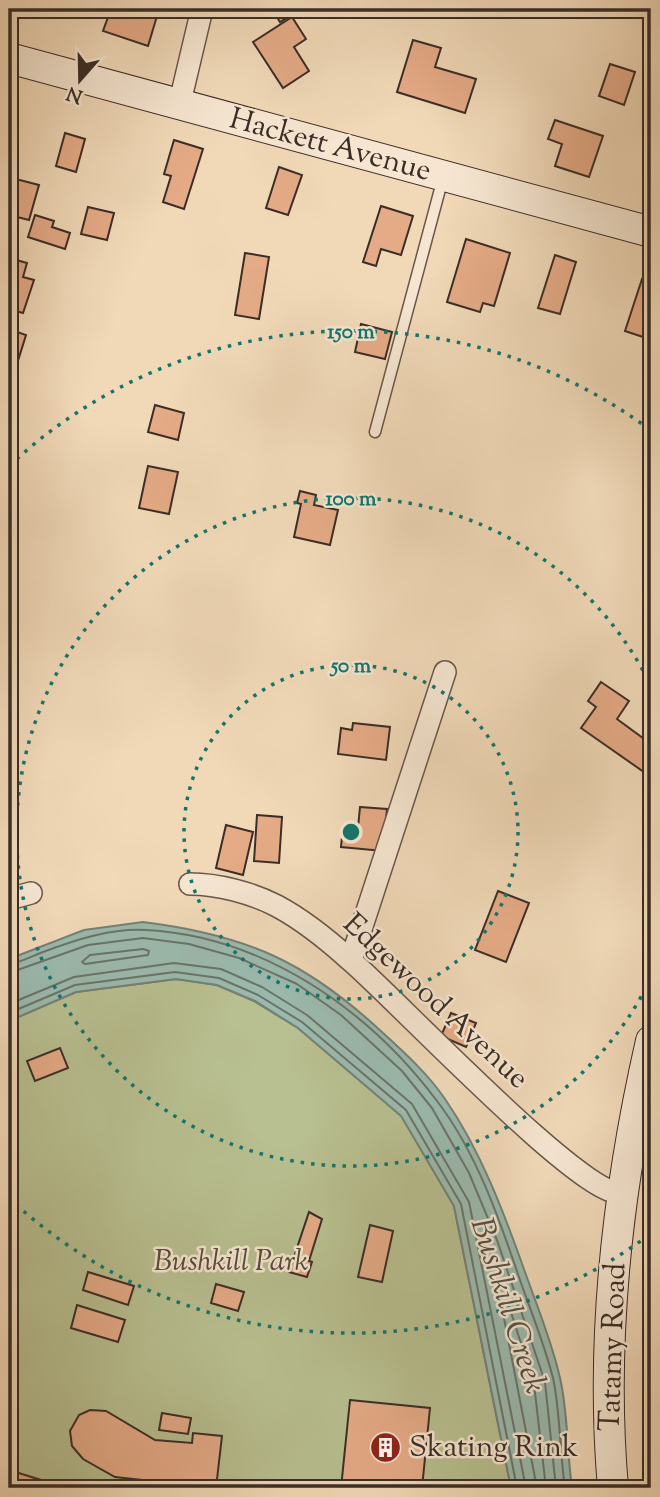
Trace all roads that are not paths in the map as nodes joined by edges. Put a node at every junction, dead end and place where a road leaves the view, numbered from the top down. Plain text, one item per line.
1 (202, 9) edge
2 (9, 58) edge
3 (179, 107) junction
4 (444, 175) junction
5 (651, 232) edge
6 (375, 432) dead end
7 (445, 672) dead end
8 (190, 884) dead end
9 (31, 893) dead end
10 (9, 899) edge
11 (351, 960) junction
12 (651, 1041) edge
13 (622, 1193) junction
14 (613, 1488) edge

1 - 3 street
2 - 3 main road, Hackett Avenue
3 - 4 main road, Hackett Avenue
4 - 5 main road, Hackett Avenue
4 - 6 lane
7 - 11 street
8 - 11 street, Edgewood Avenue
9 - 10 street
11 - 13 street, Edgewood Avenue
12 - 13 main road, Tatamy Road
13 - 14 main road, Tatamy Road

